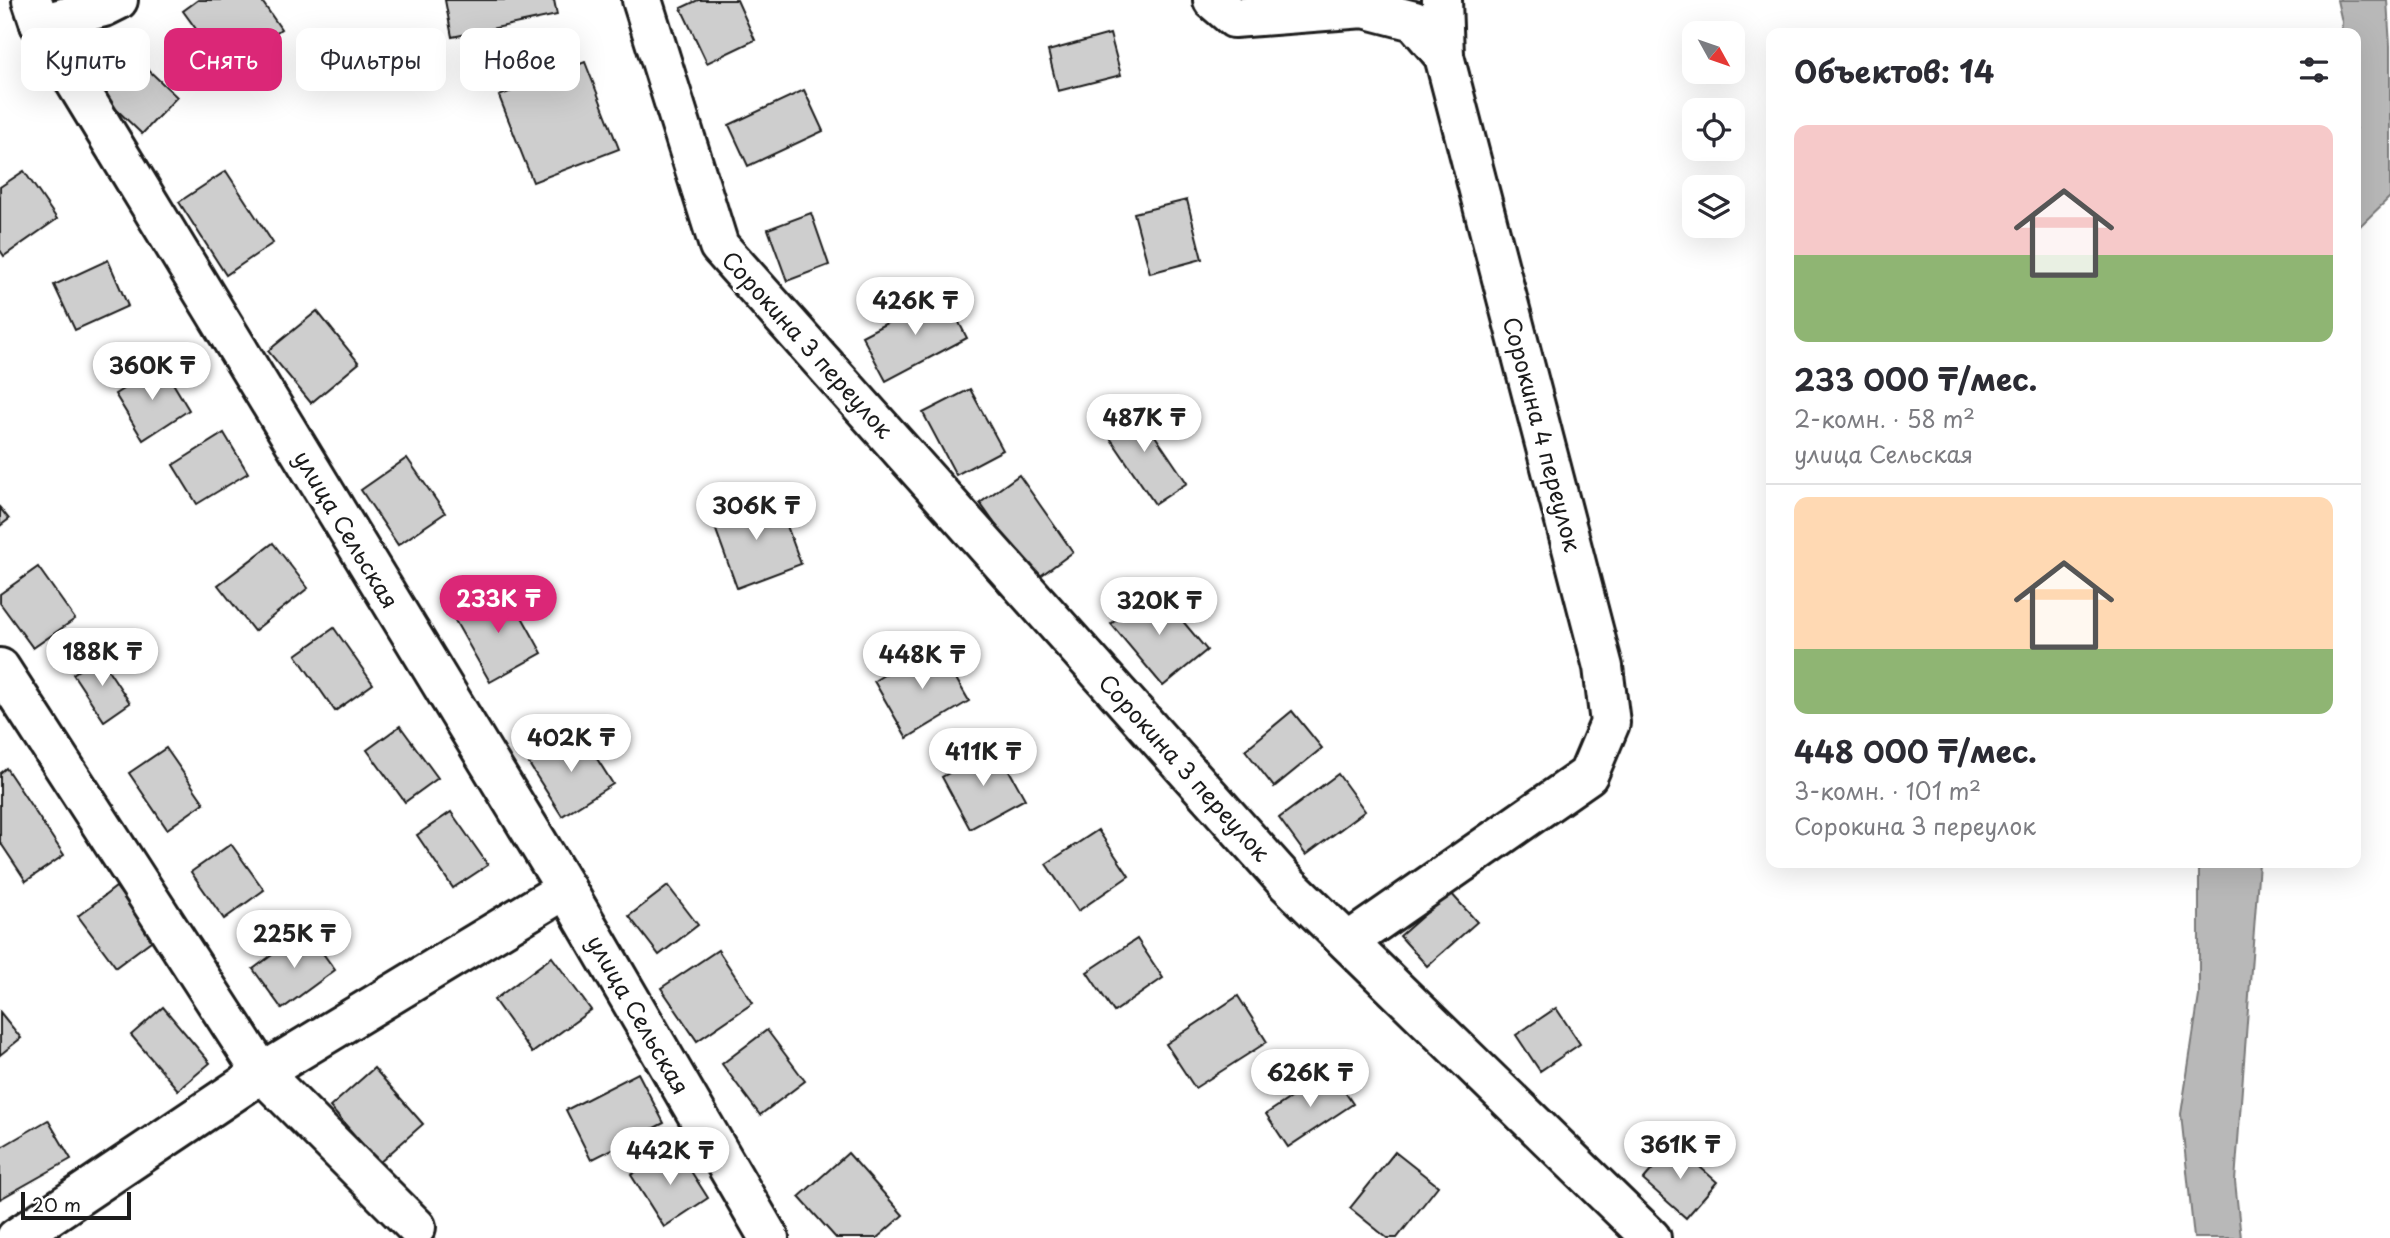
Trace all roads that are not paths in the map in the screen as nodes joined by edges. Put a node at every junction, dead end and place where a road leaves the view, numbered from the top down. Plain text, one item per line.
1 (118, 0) edge
2 (642, 0) edge
3 (1213, 0) edge
4 (1442, 0) edge
5 (36, 12) edge
6 (1444, 56) junction
7 (0, 668) edge
8 (566, 889) junction
9 (1348, 942) junction
10 (262, 1073) junction
11 (416, 1227) dead end
12 (16, 1238) edge
13 (769, 1238) edge
14 (1651, 1238) edge

1 - 5 street
2 - 9 street, Сорокина 3 переулок
3 - 6 street, Сорокина 4 переулок
4 - 6 street
5 - 8 street, улица Сельская
6 - 9 street, Сорокина 4 переулок
7 - 10 street
8 - 10 street
8 - 13 street, улица Сельская
9 - 14 street, Сорокина 3 переулок
10 - 11 street
10 - 12 street

